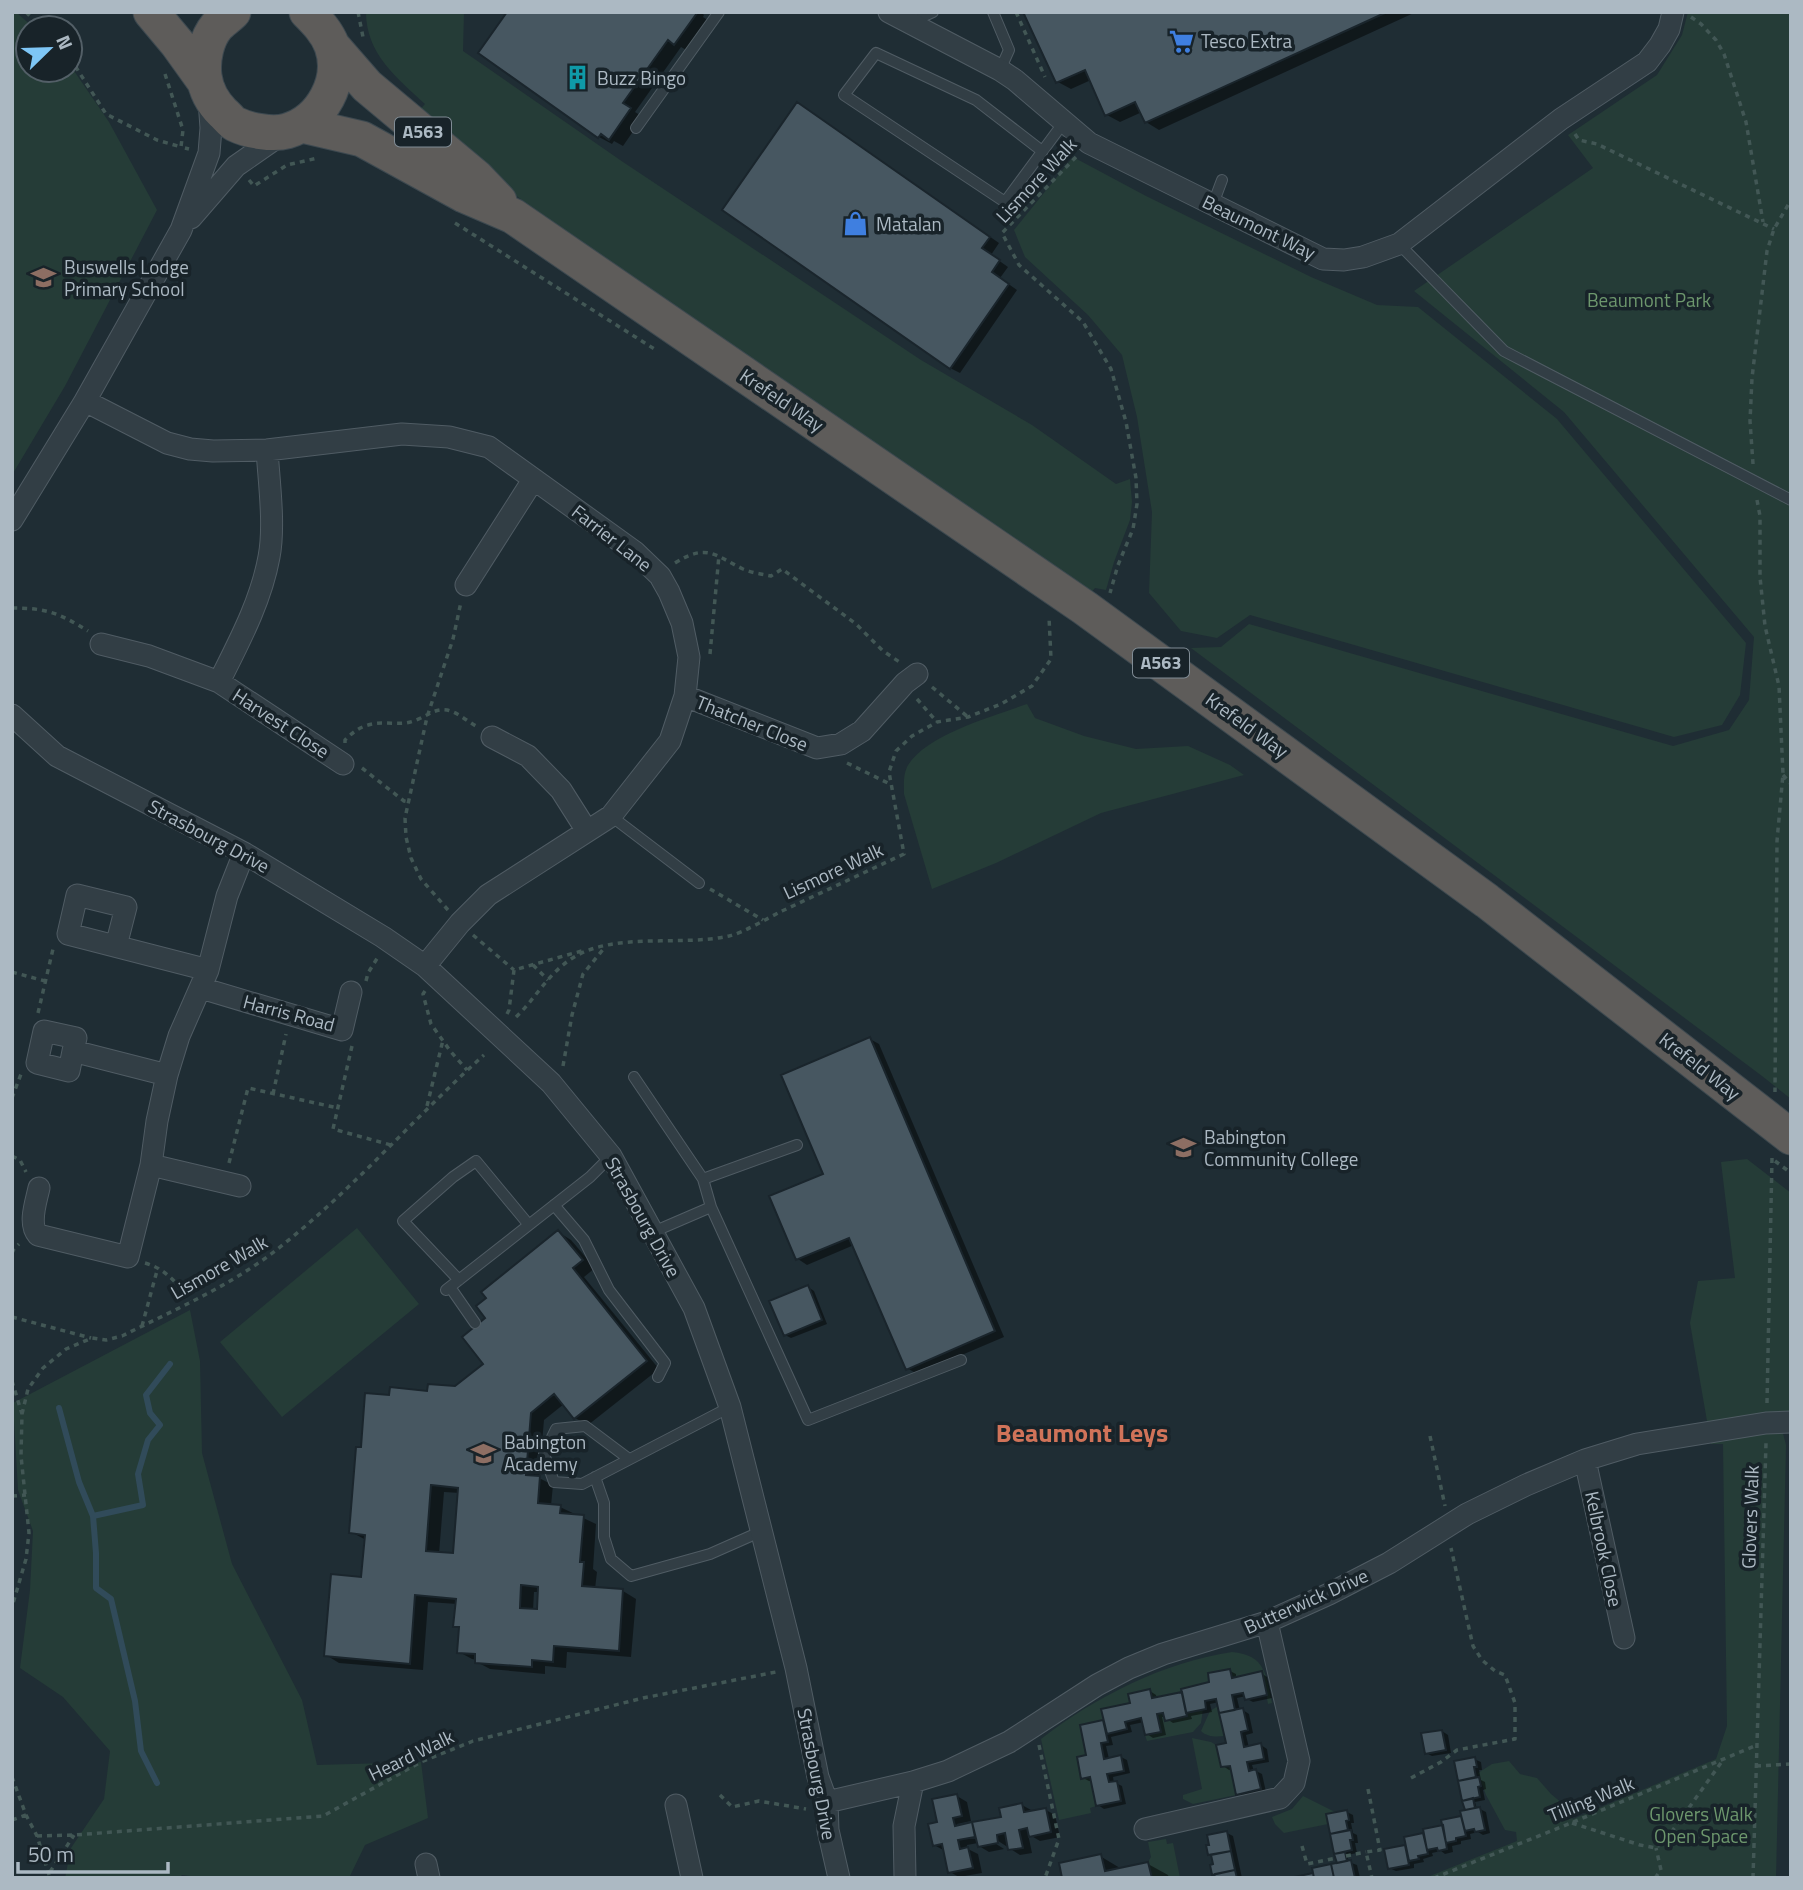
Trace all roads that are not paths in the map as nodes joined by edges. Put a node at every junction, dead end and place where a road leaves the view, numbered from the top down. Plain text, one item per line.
1 (151, 12) edge
2 (233, 12) edge
3 (307, 12) edge
4 (719, 12) edge
5 (889, 12) edge
6 (933, 12) edge
7 (993, 12) edge
8 (1673, 12) edge
9 (909, 23) junction
10 (332, 47) junction
11 (1000, 69) junction
12 (207, 88) junction
13 (1064, 122) junction
14 (295, 128) junction
15 (636, 128) dead end
16 (1042, 151) junction
17 (1222, 180) dead end
18 (1213, 204) junction
19 (513, 216) junction
20 (181, 230) junction
21 (1399, 244) junction
22 (85, 401) junction
23 (267, 450) junction
24 (533, 480) junction
25 (1791, 500) edge
26 (12, 520) edge
27 (466, 585) road end
28 (101, 644) road end
29 (911, 679) road end
30 (219, 682) junction
31 (685, 696) junction
32 (12, 715) edge
33 (492, 737) road end
34 (348, 759) road end
35 (611, 816) junction
36 (587, 831) junction
37 (244, 853) junction
38 (699, 883) road end
39 (116, 946) junction
40 (431, 970) junction
41 (204, 979) junction
42 (351, 992) dead end
43 (73, 1051) junction
44 (167, 1075) junction
45 (634, 1077) dead end
46 (797, 1145) dead end
47 (1776, 1149) edge
48 (611, 1156) junction
49 (151, 1165) junction
50 (703, 1179) junction
51 (232, 1184) road end
52 (39, 1188) dead end
53 (554, 1205) junction
54 (711, 1207) junction
55 (529, 1225) junction
56 (653, 1232) junction
57 (451, 1285) junction
58 (475, 1322) dead end
59 (961, 1360) dead end
60 (658, 1377) dead end
61 (730, 1406) junction
62 (1791, 1422) edge
63 (629, 1460) junction
64 (1585, 1460) junction
65 (596, 1477) junction
66 (762, 1531) junction
67 (1267, 1622) junction
68 (1624, 1638) dead end
69 (913, 1782) junction
70 (676, 1805) dead end
71 (827, 1807) junction
72 (1145, 1829) dead end
73 (692, 1878) edge
74 (839, 1878) edge
75 (905, 1878) edge

1 - 12 highway
2 - 12 highway
3 - 10 highway, Krefeld Way
4 - 15 lane
5 - 9 street, Beaumont Way
6 - 9 lane
7 - 11 lane
8 - 21 street, Beaumont Way
9 - 11 street, Beaumont Way
10 - 14 highway
10 - 19 highway, Krefeld Way / A563
11 - 13 street, Beaumont Way
12 - 14 highway, Krefeld Way
12 - 20 street
13 - 16 lane
13 - 18 street, Beaumont Way
14 - 19 highway, Krefeld Way / A563
14 - 20 street
16 - 16 lane
17 - 18 lane
18 - 21 street, Beaumont Way
19 - 47 highway, Krefeld Way / A563
20 - 22 street
21 - 25 lane
22 - 23 street, Farrier Lane
22 - 26 street
23 - 24 street, Farrier Lane
23 - 30 street, Harvest Close
24 - 27 street
24 - 31 street, Farrier Lane
28 - 30 street, Harvest Close
29 - 31 street, Thatcher Close
30 - 34 street, Harvest Close
31 - 35 street, Farrier Lane
32 - 37 street, Strasbourg Drive
33 - 36 street
35 - 36 street, Farrier Lane
35 - 38 lane
36 - 40 street, Farrier Lane
37 - 40 street, Strasbourg Drive
37 - 41 street
39 - 39 street, Harris Road
39 - 41 street, Harris Road
40 - 48 street, Strasbourg Drive
41 - 42 street, Harris Road
41 - 44 street
43 - 43 street
43 - 44 street
44 - 49 street
45 - 50 lane
46 - 50 lane
48 - 53 lane
48 - 56 street, Strasbourg Drive
49 - 51 street
49 - 52 street
50 - 54 lane
53 - 55 lane
53 - 60 lane
54 - 56 lane
54 - 59 lane
55 - 57 lane
55 - 57 lane
56 - 61 street, Strasbourg Drive
57 - 58 lane
61 - 63 lane
61 - 66 street, Strasbourg Drive
62 - 64 street, Butterwick Drive
63 - 65 lane
63 - 65 lane
64 - 67 street, Butterwick Drive
64 - 68 street, Kelbrook Close
65 - 66 lane
66 - 71 street, Strasbourg Drive
67 - 69 street, Butterwick Drive
67 - 72 street
69 - 71 street, Butterwick Drive
69 - 75 street
70 - 73 street
71 - 74 street, Strasbourg Drive

